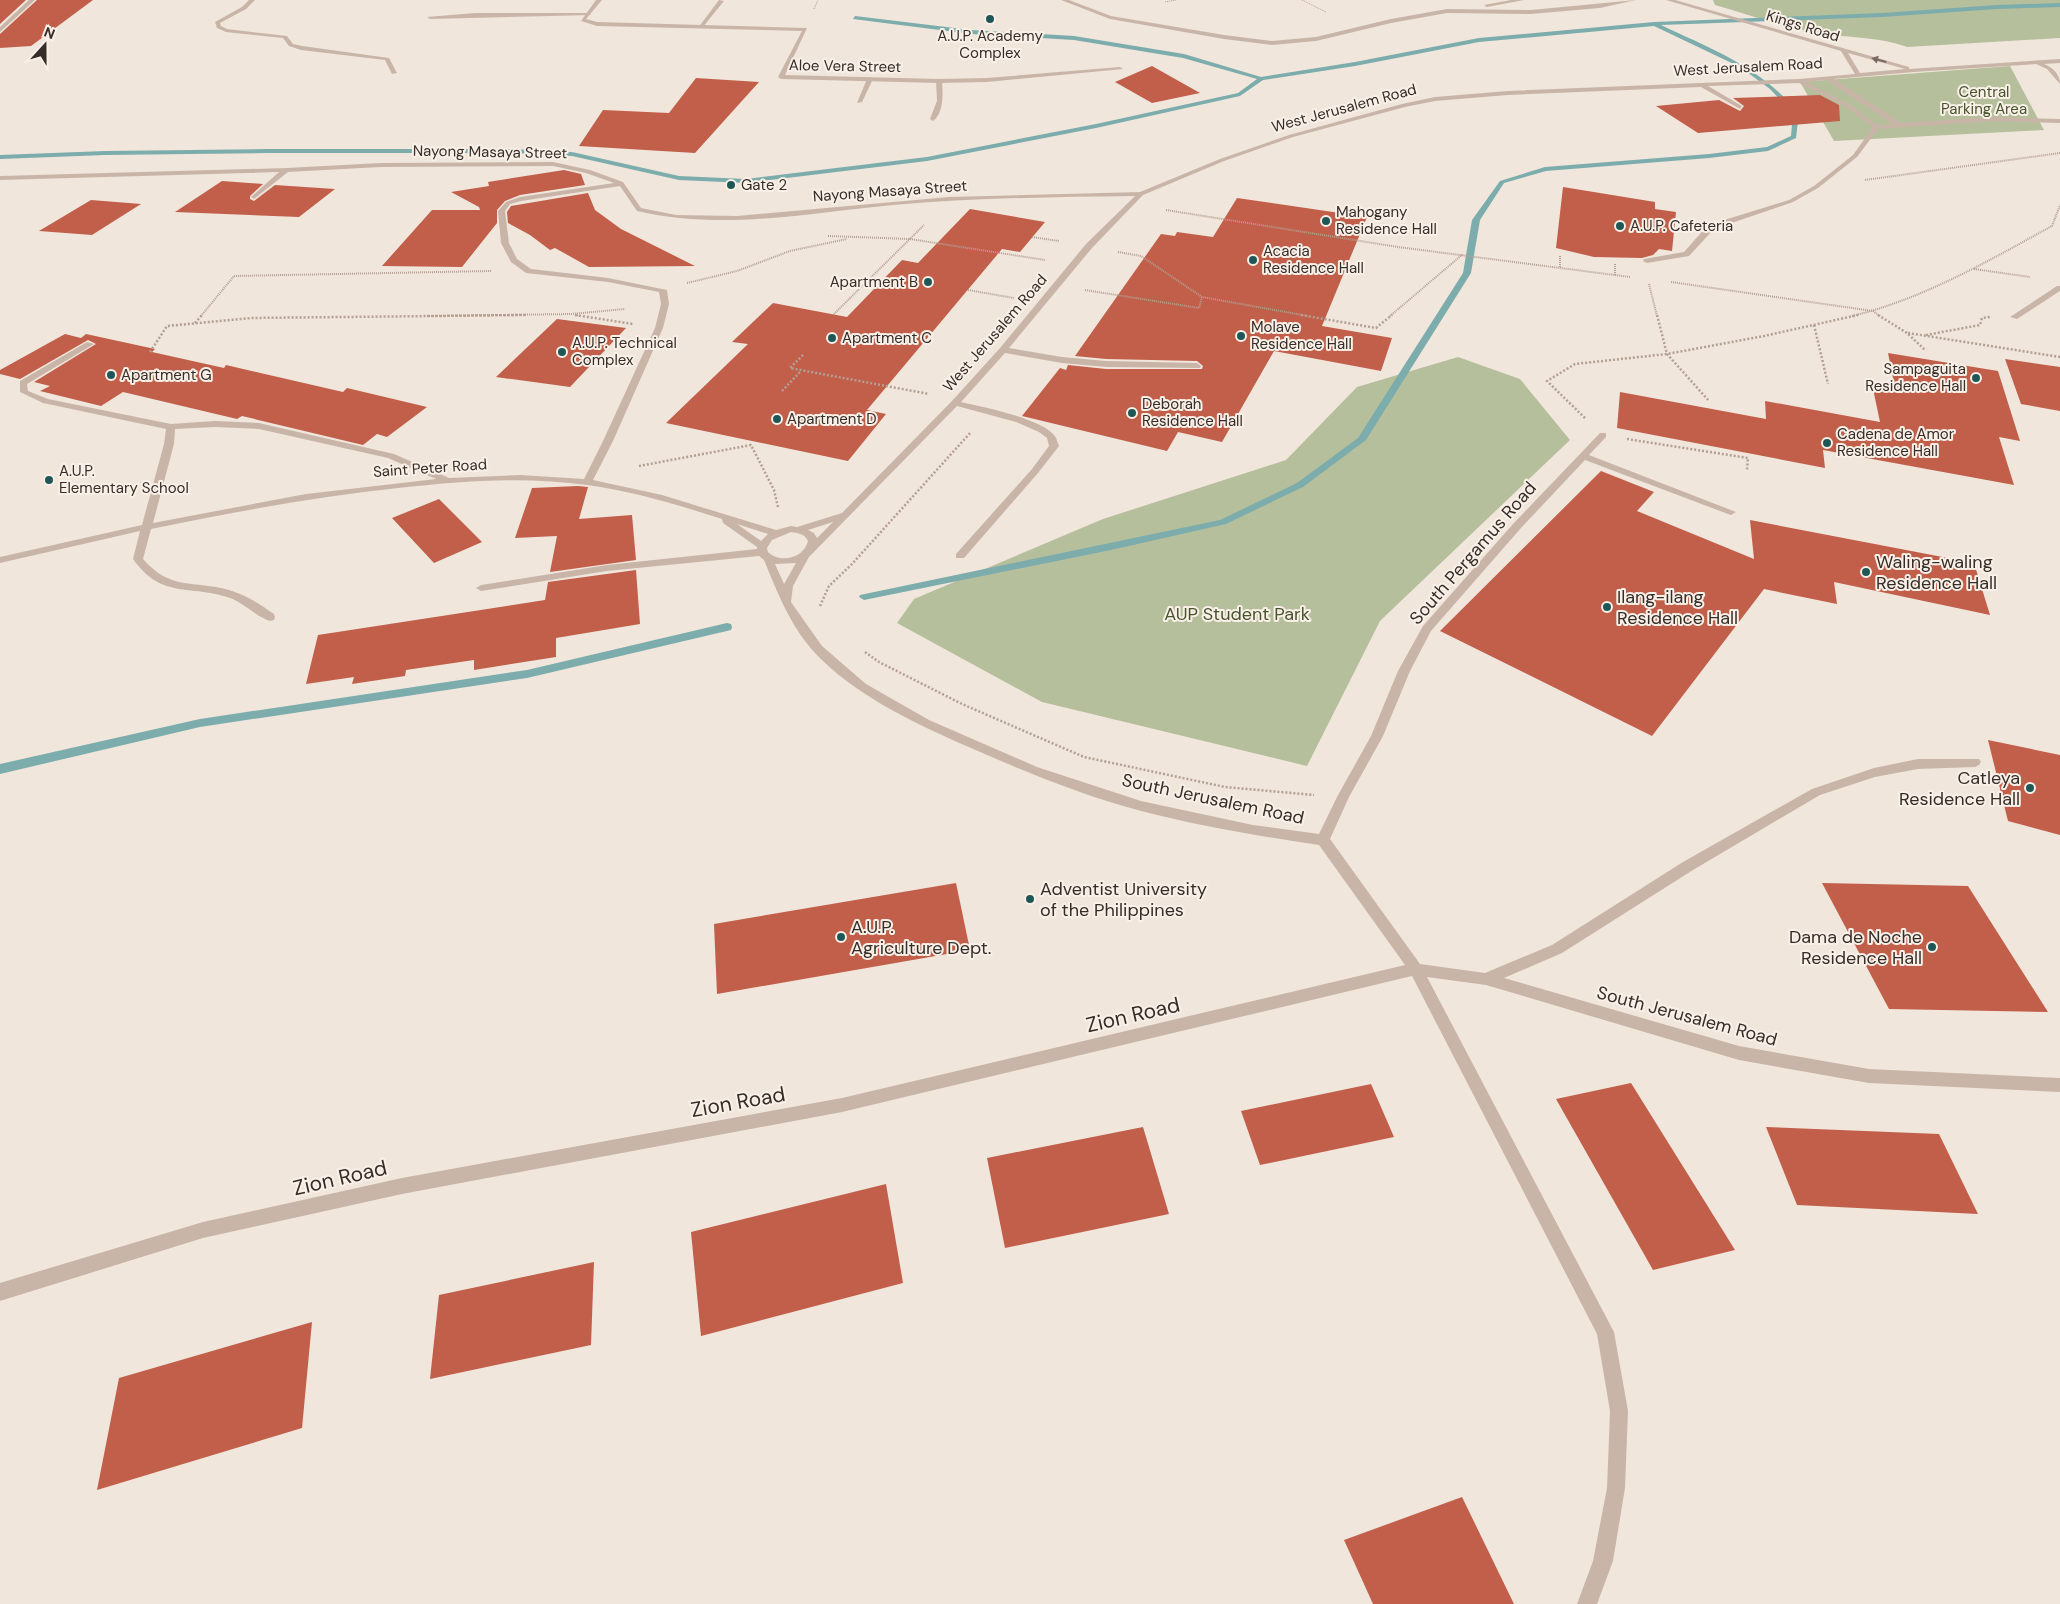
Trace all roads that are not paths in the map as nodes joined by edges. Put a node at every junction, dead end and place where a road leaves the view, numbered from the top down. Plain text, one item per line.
1 (32, 0) edge
2 (252, 0) edge
3 (599, 0) edge
4 (1064, 0) edge
5 (1522, 0) edge
6 (1633, 0) edge
7 (1668, 0) edge
8 (721, 1) dead end
9 (1447, 12) junction
10 (588, 15) junction
11 (430, 17) dead end
12 (700, 27) junction
13 (0, 30) edge
14 (1844, 51) junction
15 (2060, 61) edge
16 (2038, 63) junction
17 (1120, 69) dead end
18 (1914, 70) junction
19 (394, 72) dead end
20 (1858, 75) junction
21 (1828, 78) junction
22 (870, 79) junction
23 (940, 81) junction
24 (1799, 81) junction
25 (2060, 82) edge
26 (1703, 86) junction
27 (859, 102) dead end
28 (1740, 107) dead end
29 (933, 120) dead end
30 (2060, 121) edge
31 (1900, 125) junction
32 (1876, 127) junction
33 (286, 170) junction
34 (0, 178) edge
35 (621, 183) junction
36 (1142, 194) junction
37 (254, 197) dead end
38 (1647, 261) dead end
39 (2060, 288) edge
40 (2014, 316) dead end
41 (90, 344) dead end
42 (1003, 350) junction
43 (1197, 366) dead end
44 (956, 401) junction
45 (171, 427) junction
46 (1603, 436) road end
47 (1583, 456) junction
48 (448, 480) junction
49 (587, 482) junction
50 (1732, 512) dead end
51 (714, 513) junction
52 (844, 515) junction
53 (148, 525) junction
54 (800, 529) junction
55 (774, 533) junction
56 (814, 547) junction
57 (764, 552) junction
58 (960, 556) dead end
59 (804, 557) junction
60 (0, 560) edge
61 (481, 588) dead end
62 (787, 605) junction
63 (270, 618) dead end
64 (1975, 762) dead end
65 (1323, 840) junction
66 (1416, 970) junction
67 (1486, 979) junction
68 (2060, 1085) edge
69 (0, 1292) edge
70 (1587, 1604) edge

1 - 13 street
2 - 19 street
3 - 10 street
4 - 9 street
5 - 9 street
6 - 9 street
7 - 14 street, Kings Road
8 - 12 street
10 - 11 street
10 - 12 street, Aloe Vera Street
12 - 22 street, Aloe Vera Street
18 -> 14 street, Kings Road
14 - 20 street, Kings Road
15 - 16 street, West Jerusalem Road
16 - 18 street, West Jerusalem Road
16 - 25 street
17 - 23 street, Aloe Vera Street
18 - 20 street, West Jerusalem Road
20 - 21 street, West Jerusalem Road
21 - 24 street, West Jerusalem Road
21 - 31 street
22 - 23 street, Aloe Vera Street
22 - 27 street
23 - 29 street
24 - 26 street, West Jerusalem Road
24 - 32 street
26 - 28 street
26 - 36 street, West Jerusalem Road
30 - 31 street
31 - 32 street
32 - 38 street
33 - 34 street, Nayong Masaya Street
33 - 35 street, Nayong Masaya Street
33 - 37 street
35 - 36 street, Nayong Masaya Street
35 - 49 street
36 - 42 street, West Jerusalem Road
39 - 40 street
41 - 45 street
42 - 43 street
42 - 44 street, West Jerusalem Road
44 - 52 street, West Jerusalem Road
44 - 58 street
45 - 48 street
45 - 53 street
46 - 47 street, South Pergamus Road
47 - 50 street
47 - 65 street, South Pergamus Road
48 - 49 street, Saint Peter Road
48 - 53 street, Saint Peter Road
49 - 51 street, Saint Peter Road
51 - 55 street, Saint Peter Road
51 - 57 street, Saint Peter Road
52 - 54 street, West Jerusalem Road
52 - 56 street, West Jerusalem Road
53 - 60 street, Saint Peter Road
53 - 63 street
54 - 55 street
54 - 56 street
55 - 57 street
56 - 59 street
57 - 59 street
57 - 61 street
57 - 62 street, South Jerusalem Road
59 - 62 street
62 - 65 street, South Jerusalem Road
64 - 67 street
65 - 66 street, South Jerusalem Road
66 - 67 street, Zion Road
66 - 69 street, Zion Road
66 - 70 street, South Jerusalem Road
67 - 68 street, South Jerusalem Road

